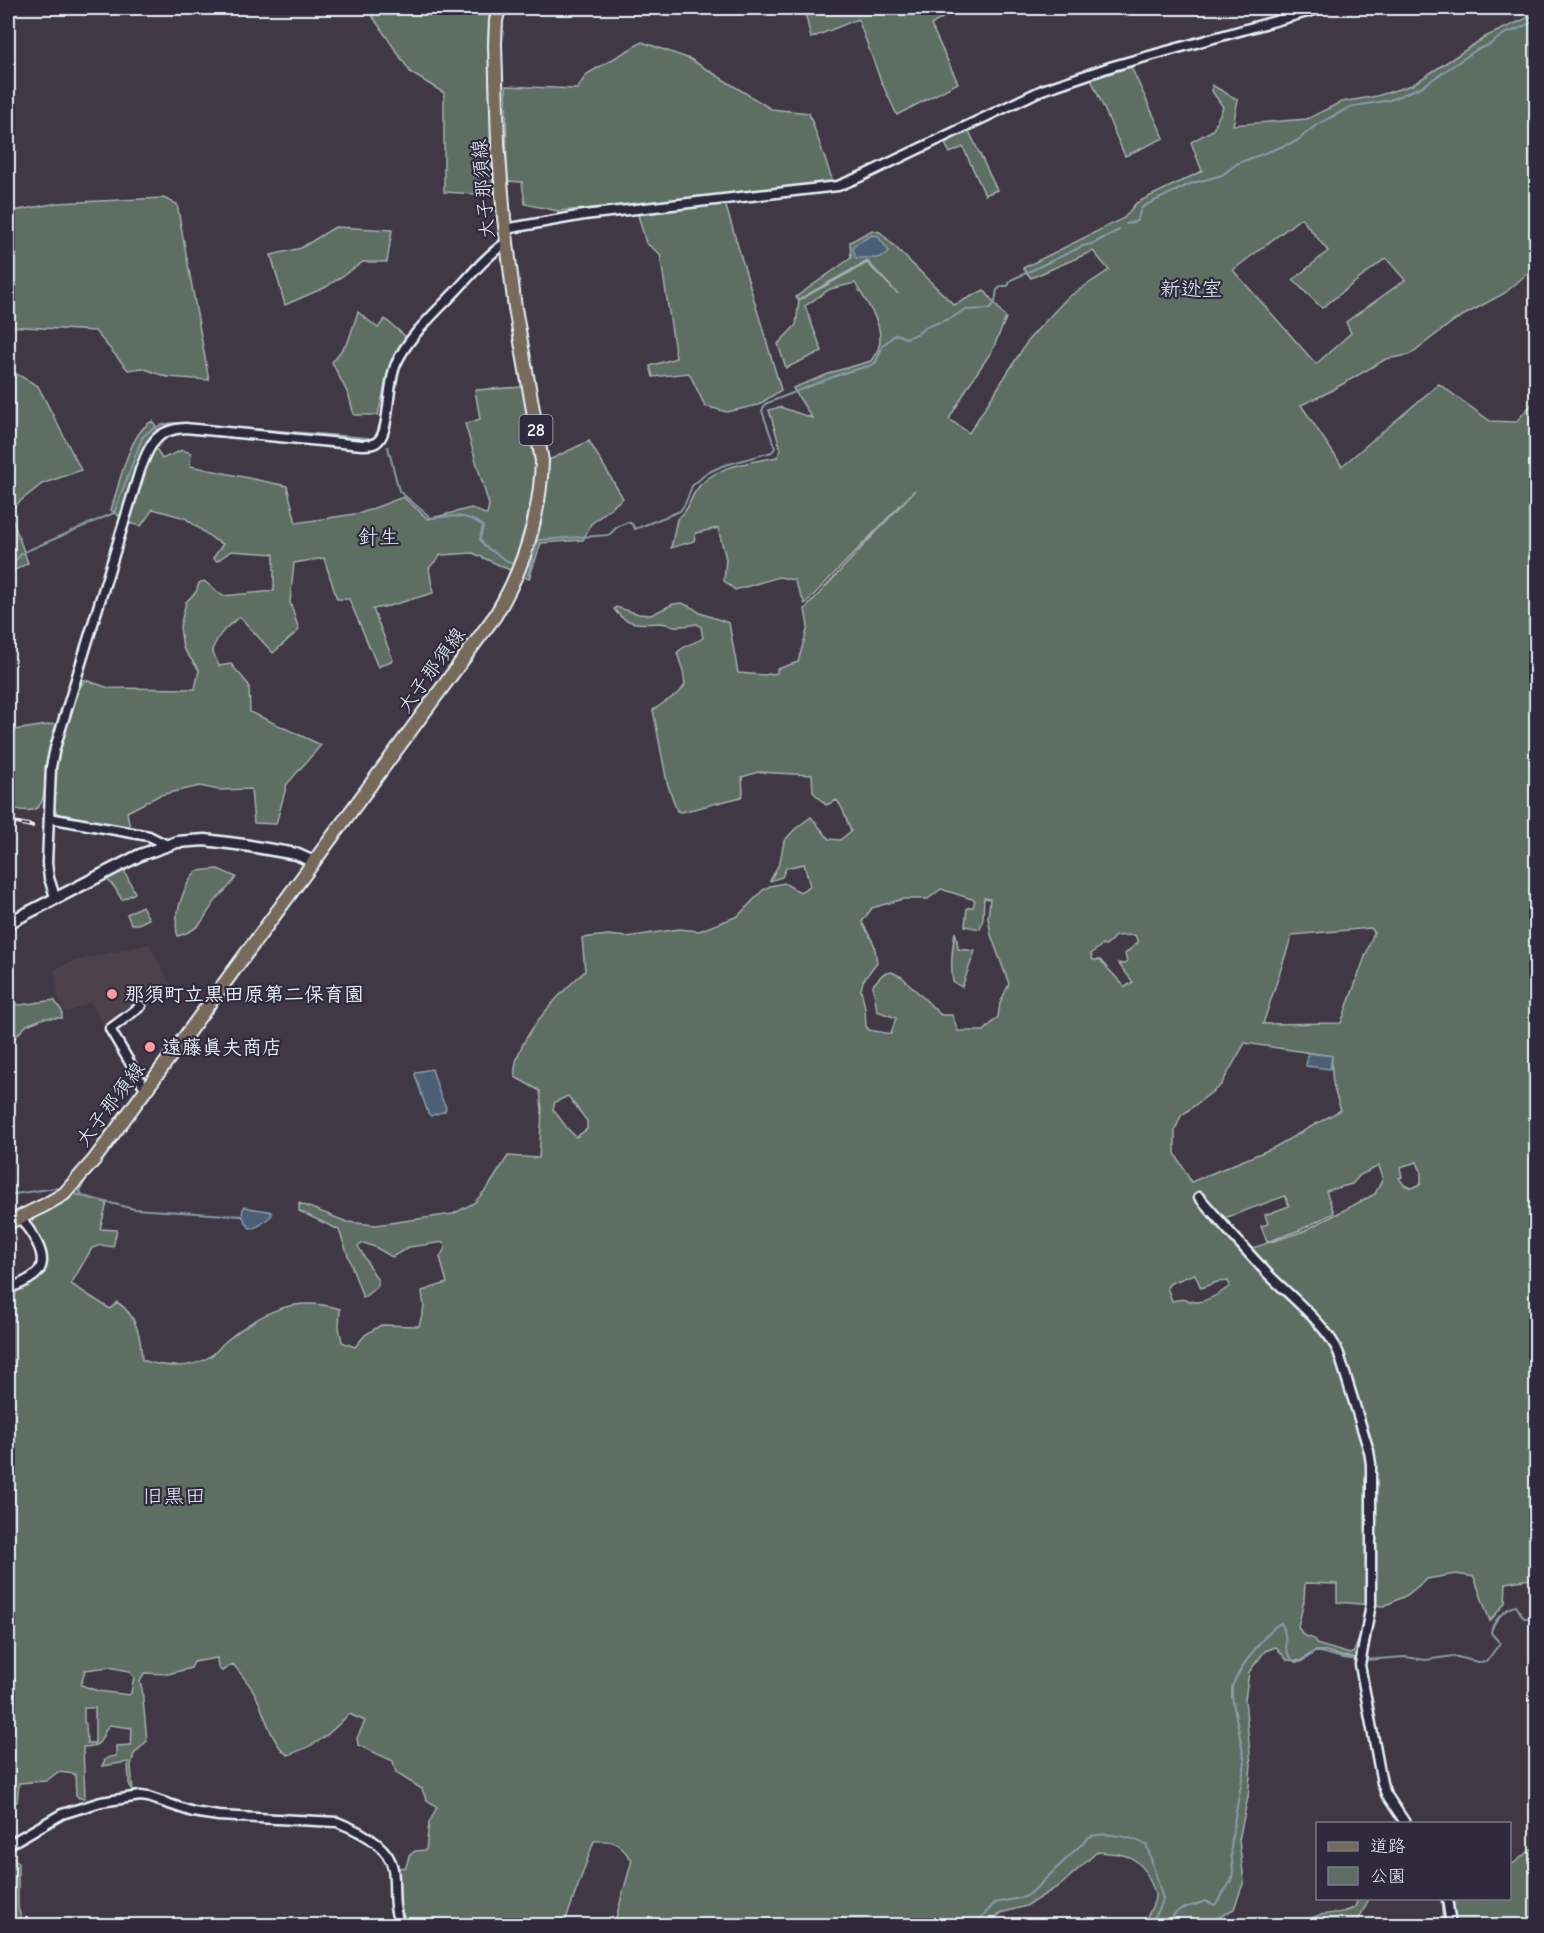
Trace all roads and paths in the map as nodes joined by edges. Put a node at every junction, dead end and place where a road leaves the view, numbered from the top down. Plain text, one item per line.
1 (499, 8) edge
2 (1322, 8) edge
3 (506, 235) junction
4 (49, 818) junction
5 (167, 845) junction
6 (314, 862) junction
7 (55, 897) junction
8 (8, 923) edge
9 (141, 1006) dead end
10 (146, 1090) junction
11 (1198, 1197) dead end
12 (20, 1217) junction
13 (8, 1223) edge
14 (8, 1289) edge
15 (1405, 1822) edge
16 (8, 1845) edge
17 (1447, 1900) edge
18 (401, 1926) edge
19 (1451, 1926) edge

1 - 3 main road, 大子那須線 / 28
2 - 3 street
3 - 4 street
3 - 6 main road, 大子那須線 / 28
4 - 5 street
4 - 7 street
5 - 6 street
5 - 7 street
6 - 10 main road, 大子那須線 / 28
7 - 8 street
9 - 10 street
10 - 12 main road, 大子那須線 / 28
11 - 15 street
12 - 13 main road, 大子那須線 / 28
12 - 14 street
16 - 18 street
17 - 19 street

